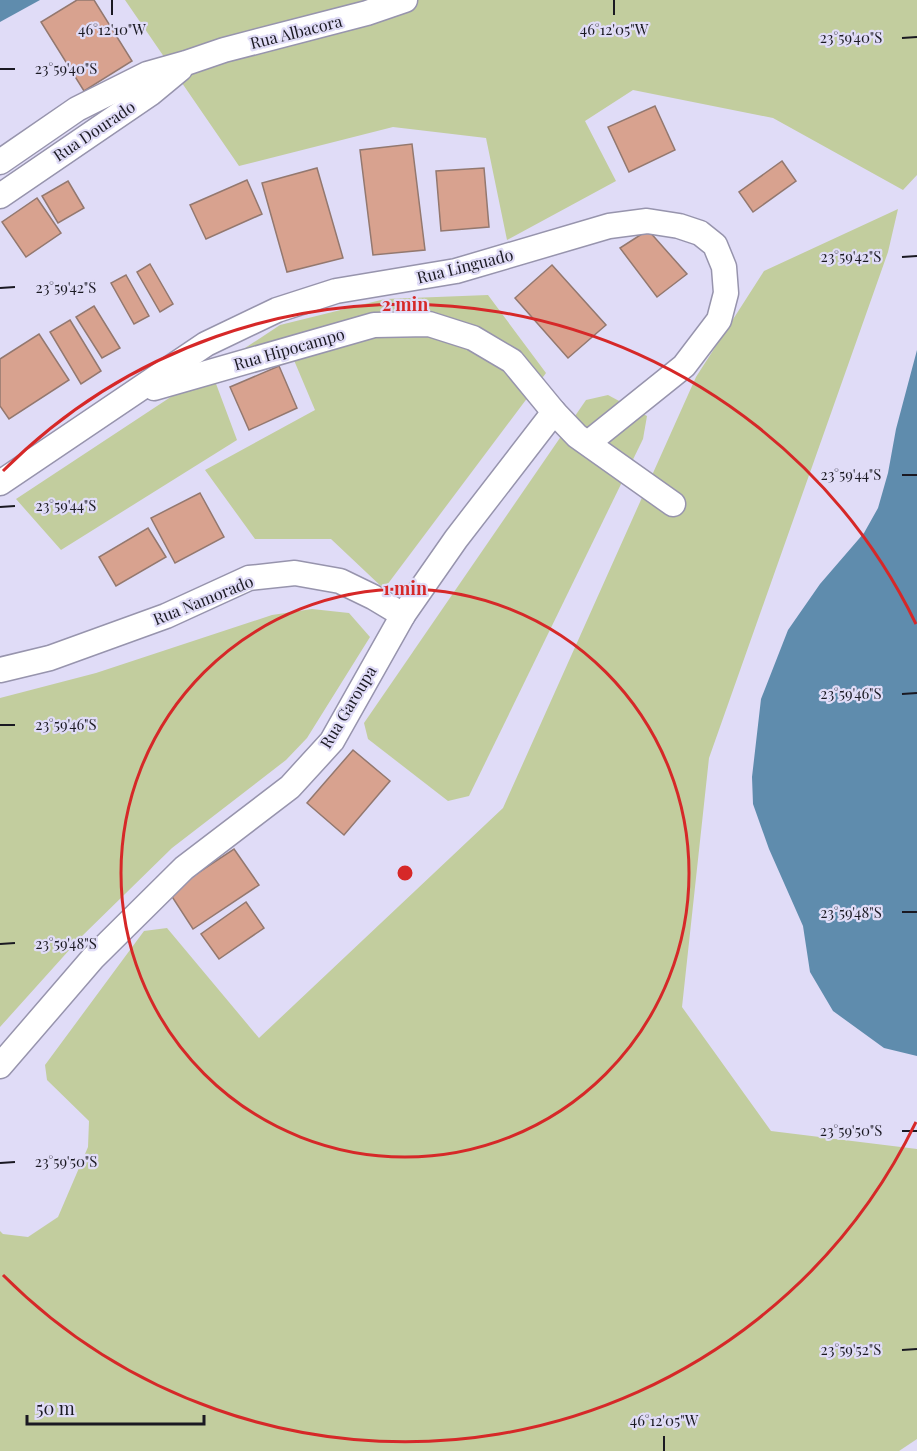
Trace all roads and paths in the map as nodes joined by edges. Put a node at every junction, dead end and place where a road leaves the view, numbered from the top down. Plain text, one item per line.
1 (405, 0) edge
2 (186, 63) junction
3 (0, 162) edge
4 (0, 196) edge
5 (133, 394) junction
6 (554, 412) junction
7 (588, 443) junction
8 (0, 483) edge
9 (672, 504) dead end
10 (403, 615) junction
11 (0, 670) edge
12 (0, 1066) edge

1 - 2 street, Rua Albacora
2 - 3 street, Rua Albacora
2 - 4 street, Rua Dourado
5 - 6 street, Rua Hipocampo
5 - 7 street, Rua Linguado
5 - 8 street, Rua Linguado
6 - 7 street, Rua Hipocampo
6 - 10 street, Rua Garoupa
7 - 9 street, Rua Hipocampo
10 - 11 street, Rua Namorado
10 - 12 street, Rua Garoupa

